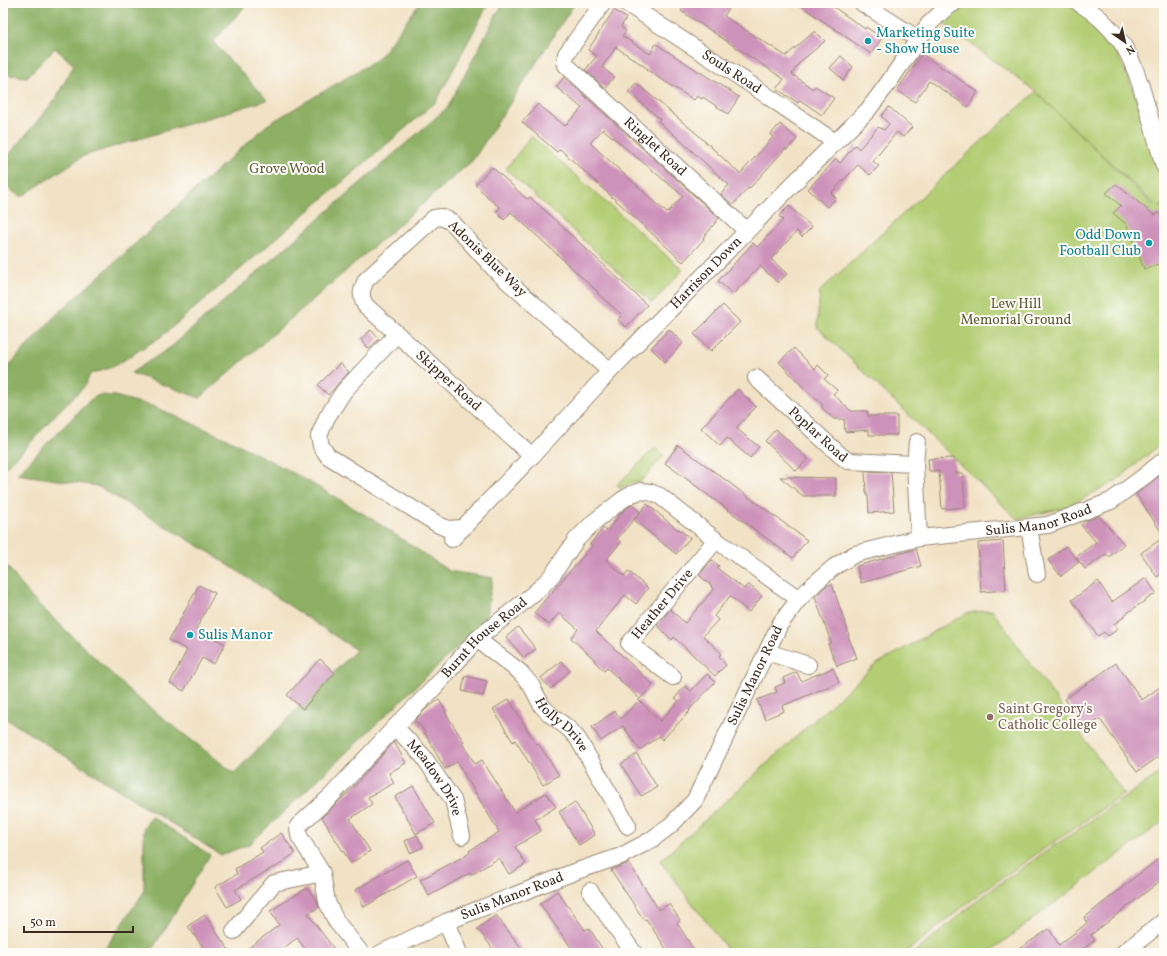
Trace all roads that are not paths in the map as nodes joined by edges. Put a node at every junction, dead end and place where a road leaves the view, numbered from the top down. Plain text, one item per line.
1 (603, 3) edge
2 (626, 3) edge
3 (862, 3) edge
4 (954, 3) edge
5 (1090, 6) edge
6 (918, 39) junction
7 (835, 142) junction
8 (1164, 166) edge
9 (747, 231) junction
10 (365, 305) joint
11 (396, 334) junction
12 (610, 371) junction
13 (756, 378) dead end
14 (917, 442) dead end
15 (532, 456) junction
16 (1164, 460) edge
17 (915, 464) junction
18 (1029, 527) junction
19 (919, 538) junction
20 (716, 540) junction
21 (1037, 574) dead end
22 (799, 599) junction
23 (477, 639) junction
24 (767, 652) junction
25 (808, 664) dead end
26 (673, 677) dead end
27 (395, 727) junction
28 (628, 826) dead end
29 (462, 836) dead end
30 (322, 873) junction
31 (590, 891) dead end
32 (1164, 921) edge
33 (446, 922) junction
34 (234, 931) dead end
35 (362, 953) edge
36 (381, 953) edge
37 (459, 953) edge
38 (634, 953) edge
39 (1123, 953) edge

1 - 9 street, Ringlet Road
2 - 7 street, Souls Road
3 - 6 street
4 - 6 street, Harrison Down
5 - 8 street
6 - 7 street, Harrison Down
7 - 9 street, Harrison Down
9 - 12 street, Harrison Down
10 - 11 street, Skipper Road
10 - 12 street, Adonis Blue Way
11 - 15 street, Skipper Road
11 - 15 street, Harrison Down
12 - 15 street, Harrison Down
13 - 17 street, Poplar Road
14 - 17 street
16 - 18 street, Sulis Manor Road
17 - 19 street
18 - 19 street, Sulis Manor Road
18 - 21 street
19 - 22 street, Sulis Manor Road
20 - 22 street, Burnt House Road
20 - 23 street, Burnt House Road
20 - 26 street, Heather Drive
22 - 24 street, Sulis Manor Road
23 - 27 street, Burnt House Road
23 - 28 street, Holly Drive
24 - 25 street
24 - 33 street, Sulis Manor Road
27 - 29 street, Meadow Drive
27 - 30 street, Burnt House Road
30 - 34 street
30 - 35 street, Burnt House Road
31 - 38 street
32 - 39 street
33 - 36 street, Sulis Manor Road
33 - 37 street

